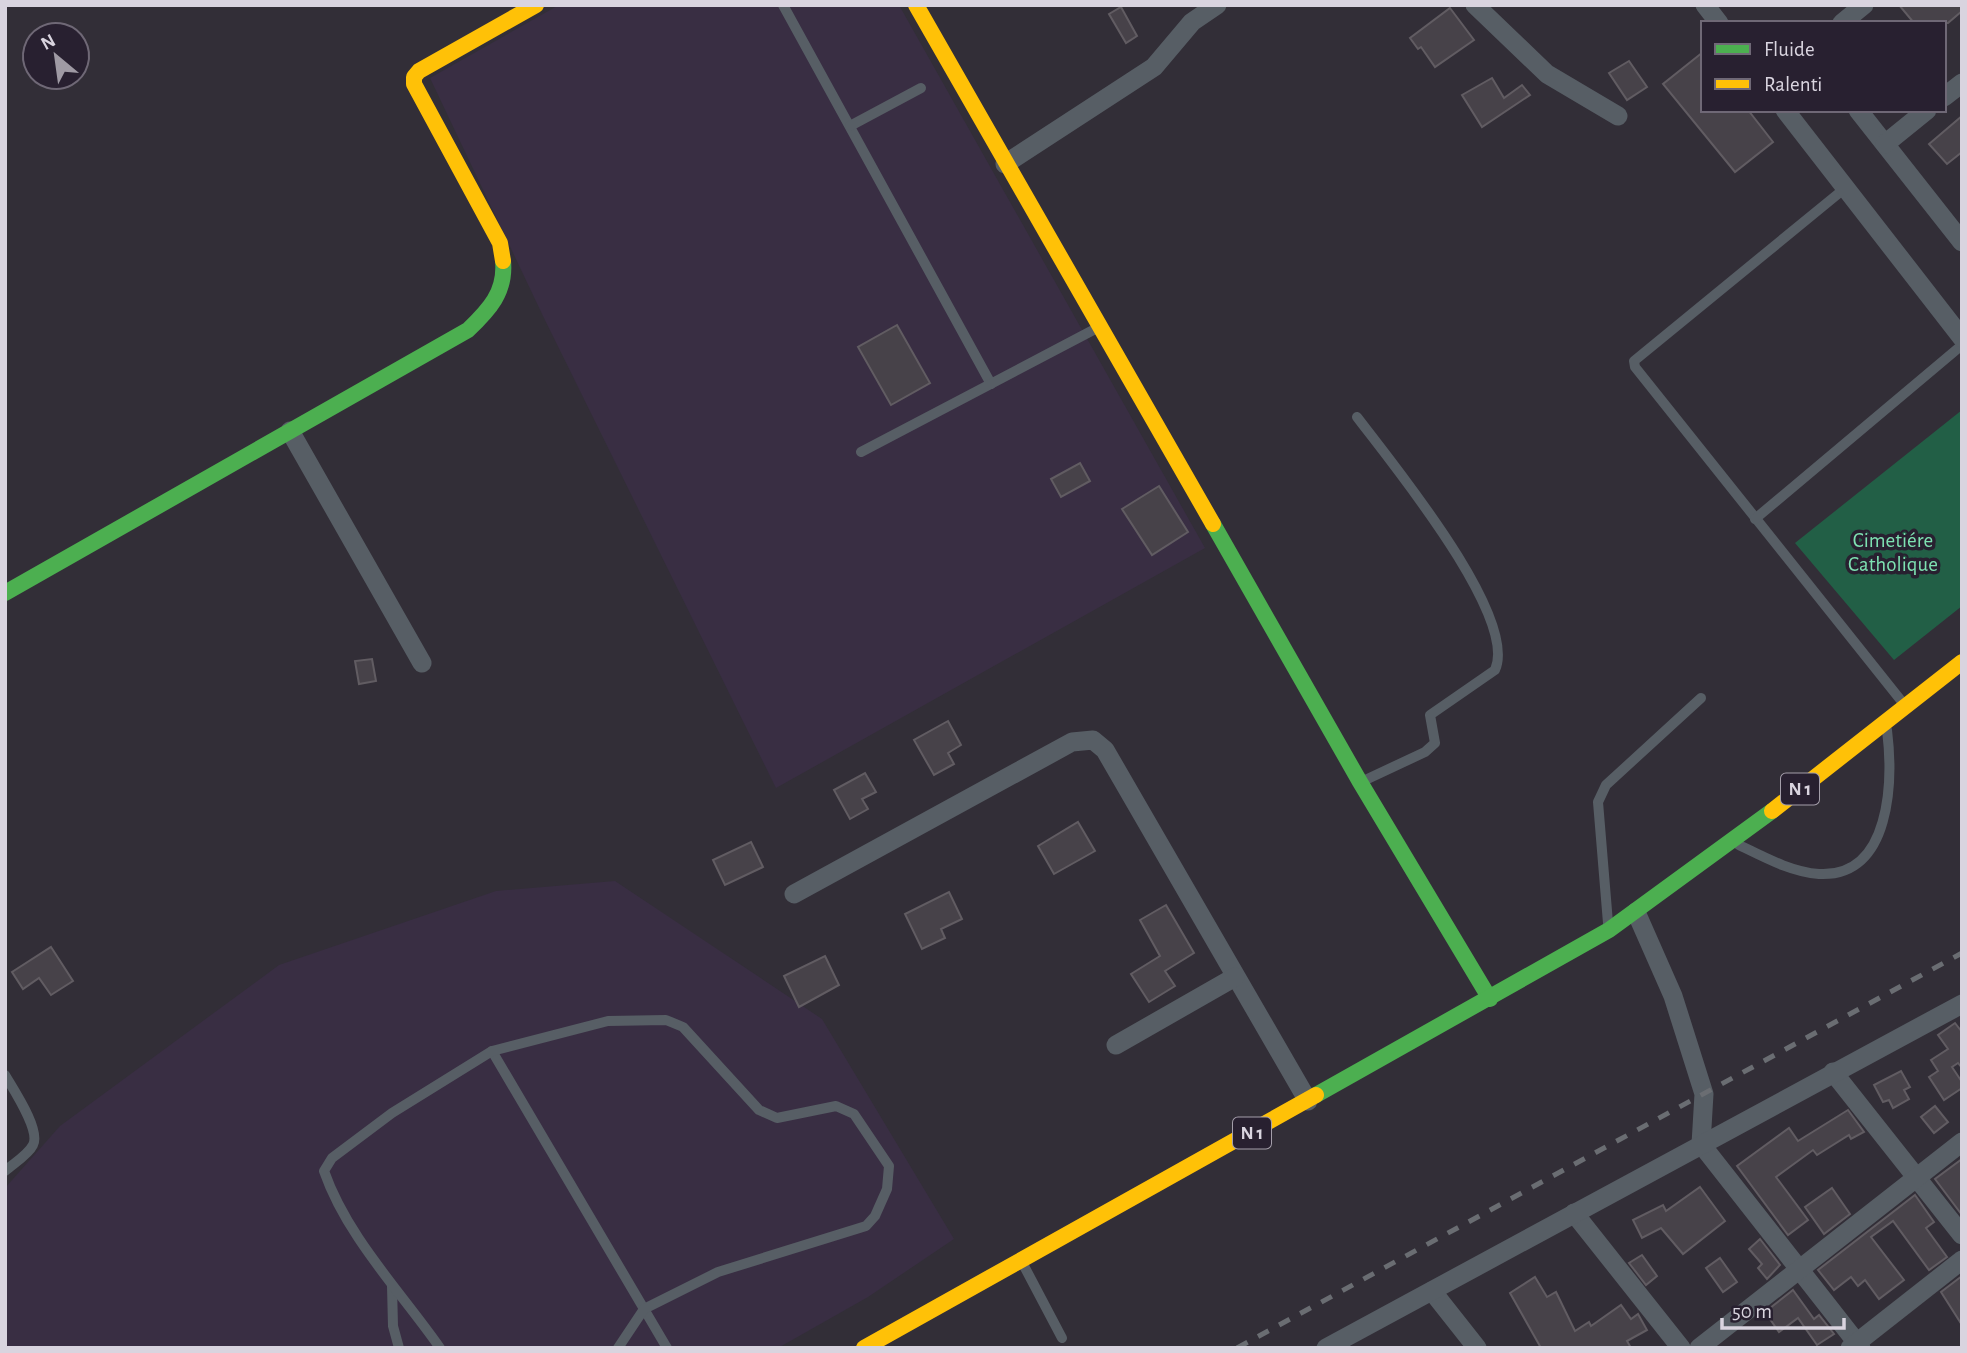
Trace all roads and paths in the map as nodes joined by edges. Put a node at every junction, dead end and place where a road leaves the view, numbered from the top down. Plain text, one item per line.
1 (536, 5) edge
2 (783, 5) edge
3 (916, 5) edge
4 (1217, 5) edge
5 (1475, 5) edge
6 (1705, 5) edge
7 (1864, 5) edge
8 (1717, 21) edge
9 (1844, 21) edge
10 (1962, 83) edge
11 (921, 88) dead end
12 (1946, 95) edge
13 (1786, 112) edge
14 (1860, 112) edge
15 (1925, 112) edge
16 (1618, 116) dead end
17 (850, 126) junction
18 (1885, 144) junction
19 (1005, 164) junction
20 (1844, 189) junction
21 (1958, 230) edge
22 (1099, 327) junction
23 (1962, 338) edge
24 (1962, 345) edge
25 (991, 384) junction
26 (1357, 416) dead end
27 (290, 431) junction
28 (861, 452) dead end
29 (1755, 519) junction
30 (5, 593) edge
31 (1962, 662) edge
32 (422, 663) dead end
33 (1701, 698) dead end
34 (1906, 706) junction
35 (1886, 721) junction
36 (1360, 782) junction
37 (1732, 842) junction
38 (794, 894) dead end
39 (1636, 912) junction
40 (1609, 930) junction
41 (1235, 977) junction
42 (1490, 999) junction
43 (1962, 1004) edge
44 (1116, 1045) dead end
45 (492, 1051) junction
46 (1833, 1072) junction
47 (5, 1075) edge
48 (1308, 1101) junction
49 (1962, 1142) edge
50 (1701, 1144) junction
51 (5, 1171) edge
52 (1916, 1177) junction
53 (1574, 1213) junction
54 (1962, 1235) edge
55 (1021, 1260) junction
56 (1962, 1260) edge
57 (1799, 1269) junction
58 (392, 1285) junction
59 (1433, 1291) junction
60 (645, 1309) junction
61 (1062, 1338) dead end
62 (1856, 1346) edge
63 (399, 1348) edge
64 (440, 1348) edge
65 (618, 1348) edge
66 (667, 1348) edge
67 (864, 1348) edge
68 (1326, 1348) edge
69 (1477, 1348) edge
70 (1681, 1348) edge
71 (1699, 1348) edge

1 - 27 main road
2 - 17 lane
3 - 19 main road
4 - 19 street
5 - 16 street
6 - 8 street
7 - 9 street
10 - 12 street
11 - 17 lane
13 - 20 street
14 - 18 street
15 - 18 street
17 - 25 lane
18 - 21 street
19 - 22 main road
20 - 23 street
20 - 29 lane
22 - 25 lane
22 - 36 main road
24 - 29 lane
25 - 28 lane
26 - 36 lane
27 - 30 main road
27 - 32 street
29 - 34 lane
31 - 34 main road, N 1
33 - 40 lane
34 - 35 main road, N 1
35 - 37 main road, N 1
35 - 37 lane
36 - 42 main road
37 - 39 main road, N 1
38 - 41 street
39 - 40 main road, N 1
39 - 50 street
40 - 42 main road, N 1
41 - 44 street
41 - 48 street
42 - 48 main road, N 1
43 - 46 street
45 - 58 lane
45 - 60 lane
45 - 60 lane
46 - 50 street
46 - 52 street
47 - 51 lane
48 - 55 main road, N 1
49 - 52 street
50 - 53 street
50 - 57 street
52 - 54 street
52 - 57 street
53 - 59 street
53 - 70 street
55 - 61 lane
55 - 67 main road, N 1
56 - 62 street
57 - 62 street
57 - 71 street
58 - 63 lane
58 - 64 lane
59 - 68 street
59 - 69 street
60 - 65 lane
60 - 66 lane

